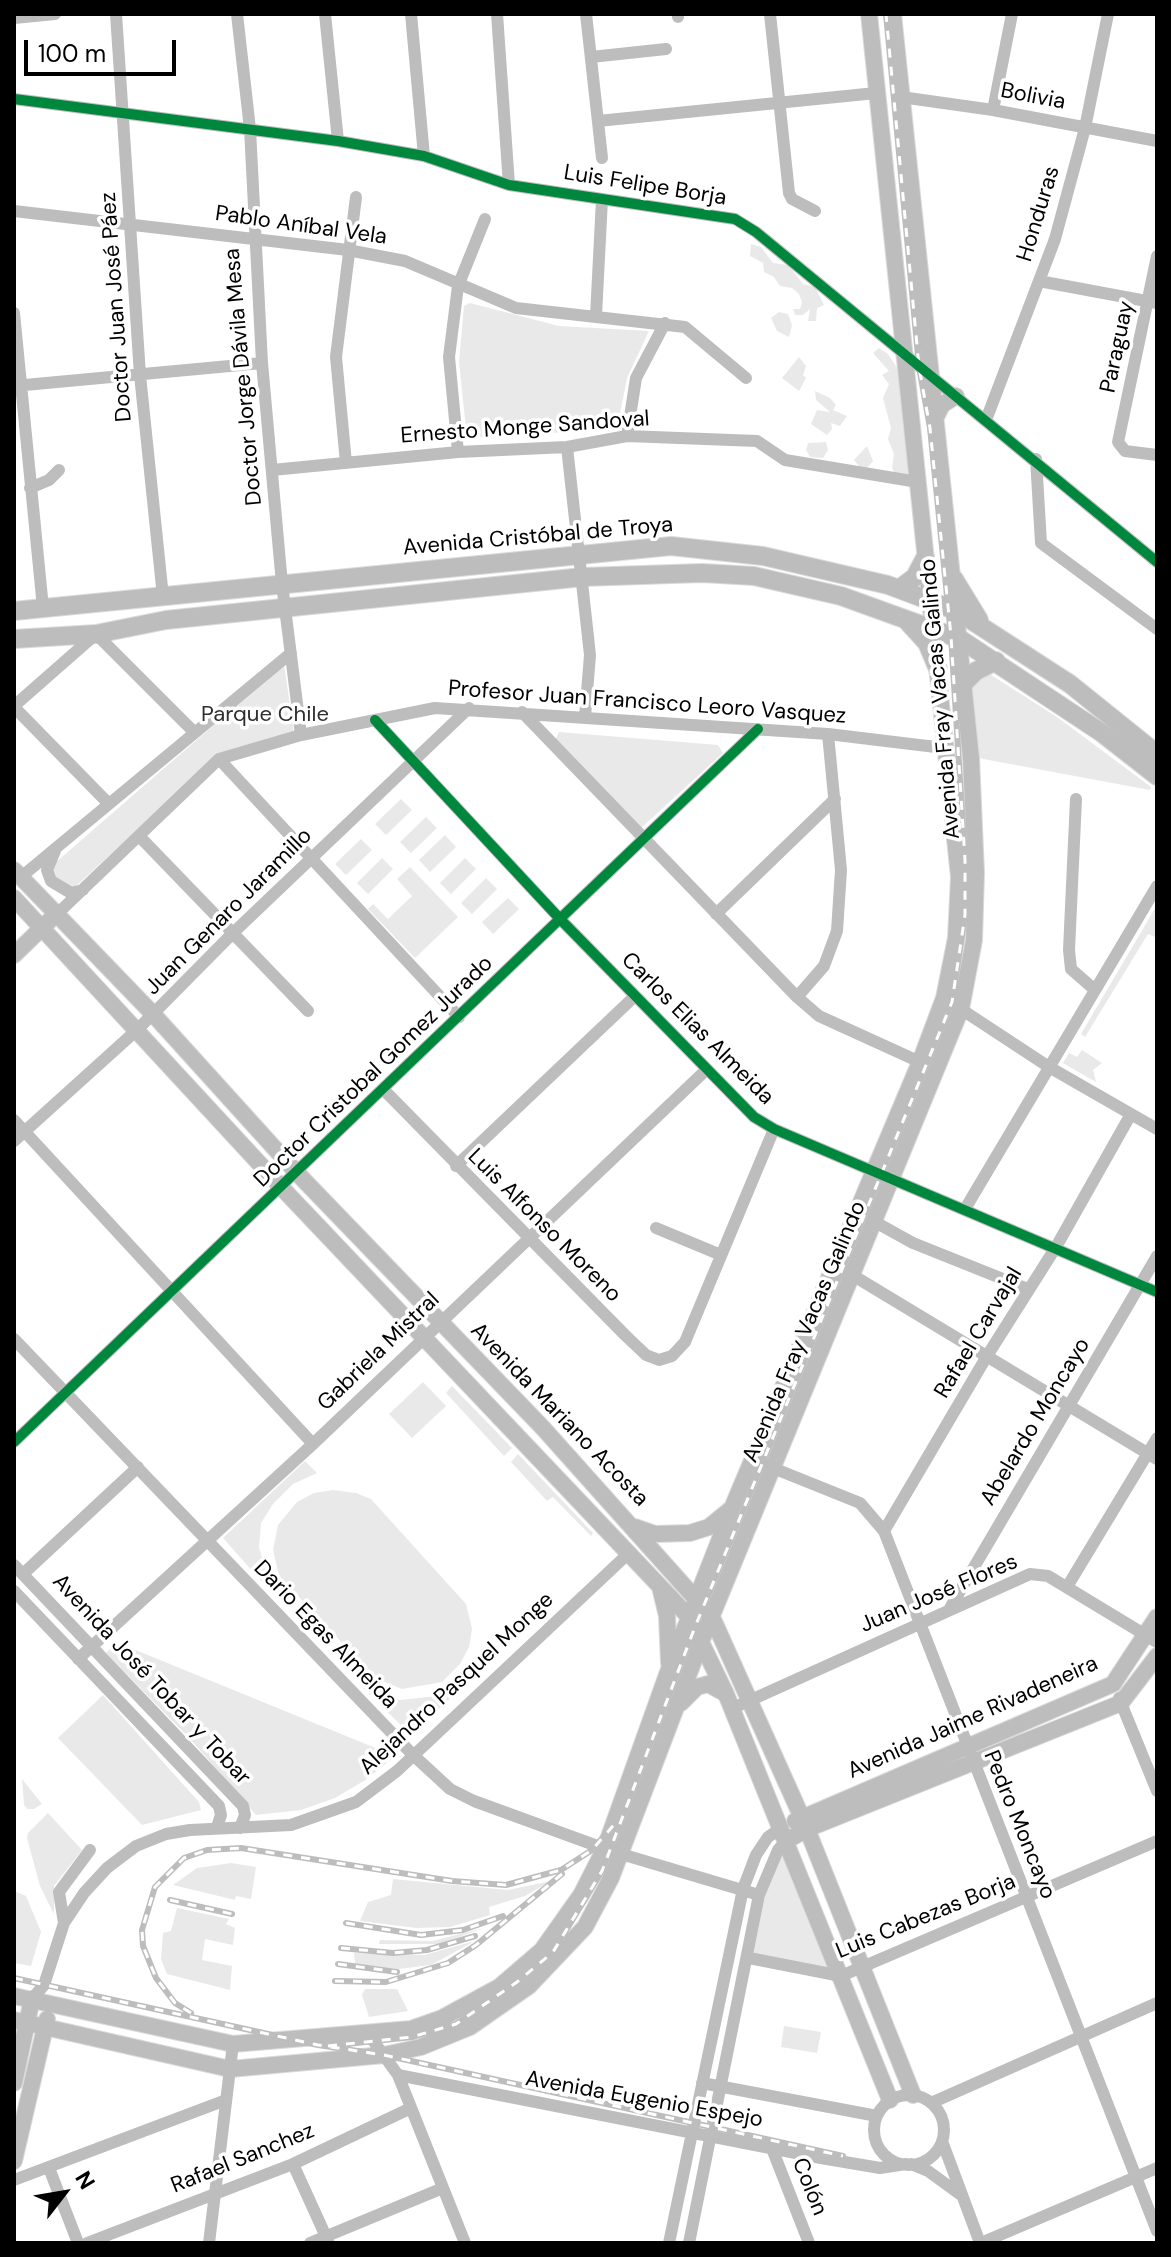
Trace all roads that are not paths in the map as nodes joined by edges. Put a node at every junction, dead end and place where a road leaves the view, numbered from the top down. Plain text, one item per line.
1 (55, 14) edge
2 (116, 14) edge
3 (237, 14) edge
4 (325, 14) edge
5 (411, 14) edge
6 (497, 14) edge
7 (586, 14) edge
8 (770, 14) edge
9 (869, 14) edge
10 (893, 14) edge
11 (1012, 14) edge
12 (1108, 14) edge
13 (14, 18) edge
14 (666, 49) dead end
15 (591, 57) junction
16 (876, 93) junction
17 (901, 97) junction
18 (14, 99) edge
19 (779, 104) junction
20 (993, 110) junction
21 (124, 113) junction
22 (598, 121) junction
23 (1085, 128) junction
24 (250, 129) junction
25 (338, 141) junction
26 (1157, 141) edge
27 (424, 156) junction
28 (602, 158) dead end
29 (509, 185) junction
30 (356, 197) dead end
31 (602, 199) junction
32 (14, 211) edge
33 (815, 211) dead end
34 (485, 219) dead end
35 (130, 223) junction
36 (253, 239) junction
37 (348, 250) junction
38 (1157, 256) edge
39 (1039, 281) junction
40 (458, 286) junction
41 (1153, 302) edge
42 (14, 313) edge
43 (596, 316) junction
44 (665, 323) junction
45 (903, 356) junction
46 (262, 363) junction
47 (140, 375) junction
48 (746, 378) dead end
49 (933, 378) junction
50 (16, 386) edge
51 (956, 396) junction
52 (937, 415) junction
53 (986, 420) junction
54 (627, 436) junction
55 (567, 447) junction
56 (458, 452) junction
57 (1157, 455) edge
58 (1036, 459) junction
59 (346, 463) junction
60 (59, 470) dead end
61 (272, 470) junction
62 (918, 482) junction
63 (30, 488) junction
64 (580, 557) junction
65 (925, 558) junction
66 (1157, 562) edge
67 (583, 577) junction
68 (954, 579) junction
69 (282, 584) junction
70 (899, 589) junction
71 (163, 597) junction
72 (930, 600) junction
73 (285, 606) junction
74 (43, 608) junction
75 (14, 611) edge
76 (957, 611) junction
77 (902, 616) junction
78 (984, 625) junction
79 (934, 629) junction
80 (1157, 629) edge
81 (96, 634) junction
82 (14, 639) edge
83 (960, 639) junction
84 (291, 653) junction
85 (996, 661) junction
86 (938, 669) junction
87 (964, 683) junction
88 (14, 706) edge
89 (469, 708) junction
90 (522, 712) junction
91 (585, 717) junction
92 (375, 720) junction
93 (758, 729) junction
94 (193, 731) junction
95 (828, 734) junction
96 (301, 735) junction
97 (944, 748) junction
98 (1157, 754) edge
99 (219, 759) junction
100 (414, 760) junction
101 (1157, 776) edge
102 (835, 799) junction
103 (1076, 799) dead end
104 (109, 804) junction
105 (140, 837) junction
106 (644, 839) junction
107 (57, 849) junction
108 (313, 857) junction
109 (16, 877) edge
110 (1157, 886) edge
111 (83, 890) junction
112 (14, 898) edge
113 (716, 914) junction
114 (561, 920) junction
115 (50, 921) junction
116 (233, 933) junction
117 (15, 948) edge
118 (1095, 990) junction
119 (635, 996) junction
120 (797, 997) junction
121 (944, 998) junction
122 (961, 1009) junction
123 (308, 1011) dead end
124 (153, 1014) junction
125 (459, 1017) junction
126 (138, 1029) junction
127 (920, 1062) junction
128 (1049, 1067) junction
129 (705, 1071) junction
130 (383, 1089) junction
131 (1131, 1114) junction
132 (14, 1120) edge
133 (774, 1129) junction
134 (1157, 1129) edge
135 (24, 1131) junction
136 (14, 1141) edge
137 (456, 1166) junction
138 (874, 1171) junction
139 (297, 1173) junction
140 (893, 1179) junction
141 (282, 1188) junction
142 (965, 1209) junction
143 (875, 1222) junction
144 (656, 1228) dead end
145 (528, 1241) junction
146 (1056, 1247) junction
147 (721, 1255) junction
148 (1157, 1256) edge
149 (834, 1264) junction
150 (853, 1275) junction
151 (1142, 1283) junction
152 (1028, 1289) junction
153 (1157, 1292) edge
154 (172, 1294) junction
155 (439, 1321) junction
156 (423, 1336) junction
157 (14, 1339) edge
158 (987, 1356) junction
159 (67, 1394) junction
160 (1070, 1404) junction
161 (1157, 1438) edge
162 (14, 1442) edge
163 (313, 1444) junction
164 (1152, 1456) edge
165 (753, 1460) junction
166 (138, 1467) junction
167 (772, 1468) junction
168 (732, 1508) junction
169 (635, 1527) junction
170 (884, 1531) junction
171 (206, 1539) junction
172 (630, 1552) junction
173 (18, 1569) edge
174 (660, 1585) junction
175 (1067, 1587) junction
176 (14, 1591) edge
177 (698, 1599) junction
178 (950, 1608) junction
179 (689, 1617) junction
180 (712, 1617) junction
181 (1157, 1617) edge
182 (919, 1621) junction
183 (1151, 1639) edge
184 (701, 1642) junction
185 (92, 1647) junction
186 (1157, 1656) edge
187 (78, 1659) junction
188 (669, 1669) junction
189 (1113, 1684) junction
190 (728, 1701) junction
191 (749, 1701) junction
192 (1121, 1703) junction
193 (674, 1710) junction
194 (965, 1746) junction
195 (412, 1754) junction
196 (975, 1763) junction
197 (1157, 1791) edge
198 (804, 1823) junction
199 (217, 1827) junction
200 (240, 1828) junction
201 (783, 1835) junction
202 (1157, 1841) edge
203 (90, 1850) dead end
204 (613, 1850) junction
205 (743, 1889) junction
206 (759, 1895) junction
207 (1027, 1897) junction
208 (64, 1923) junction
209 (749, 1958) junction
210 (861, 1967) junction
211 (841, 1976) junction
212 (44, 1985) junction
213 (14, 1996) edge
214 (32, 1999) junction
215 (1157, 2003) edge
216 (50, 2004) junction
217 (21, 2021) edge
218 (46, 2027) junction
219 (1080, 2034) junction
220 (369, 2035) junction
221 (233, 2044) junction
222 (384, 2055) junction
223 (230, 2069) junction
224 (398, 2075) junction
225 (14, 2083) edge
226 (702, 2083) junction
227 (720, 2087) junction
228 (913, 2095) junction
229 (226, 2100) junction
230 (890, 2100) junction
231 (931, 2103) junction
232 (411, 2108) junction
233 (877, 2116) junction
234 (690, 2132) junction
235 (709, 2137) junction
236 (942, 2141) junction
237 (771, 2146) junction
238 (14, 2161) edge
239 (293, 2164) junction
240 (908, 2164) junction
241 (49, 2168) junction
242 (1157, 2168) edge
243 (1136, 2176) junction
244 (14, 2180) edge
245 (443, 2188) junction
246 (216, 2192) junction
247 (961, 2195) junction
248 (1157, 2231) edge
249 (327, 2240) edge
250 (78, 2243) edge
251 (87, 2243) edge
252 (209, 2243) edge
253 (310, 2243) edge
254 (465, 2243) edge
255 (669, 2243) edge
256 (689, 2243) edge
257 (809, 2243) edge
258 (981, 2243) edge

1 - 13 street
2 - 21 street, Doctor Juan José Páez
3 - 24 street, Doctor Jorge Dávila Mesa
4 - 25 street
5 - 27 street
6 - 29 street
7 - 15 street
8 - 19 street
9 - 16 main road, Avenida Fray Vacas Galindo
10 - 17 main road, Avenida Fray Vacas Galindo
11 - 20 street
12 - 23 street, Honduras
14 - 15 street
15 - 22 street
16 - 19 street
16 - 45 main road, Avenida Fray Vacas Galindo
17 - 20 street, Bolivia
17 - 49 main road, Avenida Fray Vacas Galindo
18 - 21 street, Luis Felipe Borja
19 - 22 street
19 - 33 street
20 - 23 street, Bolivia
21 - 24 street, Luis Felipe Borja
21 - 35 street, Doctor Juan José Páez
22 - 28 street
23 - 26 street, Bolivia
23 - 39 street, Honduras
24 - 25 street, Luis Felipe Borja
24 - 36 street, Doctor Jorge Dávila Mesa
25 - 27 street, Luis Felipe Borja
27 - 29 street, Luis Felipe Borja
29 - 31 street, Luis Felipe Borja
30 - 37 street
31 - 43 street
31 - 45 street, Luis Felipe Borja
32 - 35 street, Pablo Aníbal Vela
34 - 40 street
35 - 36 street, Pablo Aníbal Vela
35 - 47 street, Doctor Juan José Páez
36 - 37 street, Pablo Aníbal Vela
36 - 46 street, Doctor Jorge Dávila Mesa
37 - 40 street, Pablo Aníbal Vela
37 - 59 street
38 - 41 street, Paraguay
39 - 41 street
39 - 53 street, Honduras
40 - 43 street, Pablo Aníbal Vela
40 - 56 street
41 - 57 street, Paraguay
42 - 50 street
43 - 44 street, Pablo Aníbal Vela
44 - 48 street, Pablo Aníbal Vela
44 - 54 street
45 - 49 street, Luis Felipe Borja
45 - 62 main road, Avenida Fray Vacas Galindo
46 - 47 street
46 - 61 street, Doctor Jorge Dávila Mesa
47 - 50 street
47 - 71 street, Doctor Juan José Páez
49 - 51 street, Luis Felipe Borja
49 - 52 main road, Avenida Fray Vacas Galindo
50 - 63 street
51 - 52 main road
51 - 53 street, Luis Felipe Borja
52 - 68 main road, Avenida Fray Vacas Galindo
53 - 58 street, Luis Felipe Borja
54 - 55 street, Ernesto Monge Sandoval
54 - 62 street, Ernesto Monge Sandoval
55 - 56 street, Ernesto Monge Sandoval
55 - 64 street
56 - 59 street, Ernesto Monge Sandoval
58 - 66 street, Luis Felipe Borja
58 - 80 street
59 - 61 street, Ernesto Monge Sandoval
60 - 63 street
61 - 69 street, Doctor Jorge Dávila Mesa
62 - 65 main road, Avenida Fray Vacas Galindo
63 - 74 street
64 - 67 street
64 - 69 highway, Avenida Cristóbal de Troya
64 - 70 highway, Avenida Cristóbal de Troya
65 - 70 highway
65 - 72 main road, Avenida Fray Vacas Galindo
67 - 73 highway, Avenida Cristóbal de Troya
67 - 77 highway, Avenida Cristóbal de Troya
67 - 91 street
68 - 76 main road, Avenida Fray Vacas Galindo
68 - 78 highway
69 - 71 highway, Avenida Cristóbal de Troya
69 - 73 street, Doctor Jorge Dávila Mesa
70 - 72 highway, Avenida Cristóbal de Troya
71 - 74 highway, Avenida Cristóbal de Troya
72 - 76 highway, Avenida Cristóbal de Troya
72 - 79 main road, Avenida Fray Vacas Galindo
73 - 81 highway, Avenida Cristóbal de Troya
73 - 84 street, Doctor Jorge Dávila Mesa
74 - 75 highway, Avenida Cristóbal de Troya
76 - 78 highway, Avenida Cristóbal de Troya
76 - 83 main road, Avenida Fray Vacas Galindo
77 - 79 highway, Avenida Cristóbal de Troya
77 - 86 highway
78 - 98 highway, Avenida Cristóbal de Troya
79 - 83 highway, Avenida Cristóbal de Troya
79 - 86 main road, Avenida Fray Vacas Galindo
81 - 82 highway, Avenida Cristóbal de Troya
81 - 88 street
81 - 94 street
83 - 85 highway, Avenida Cristóbal de Troya
83 - 87 main road, Avenida Fray Vacas Galindo
84 - 94 street
84 - 96 street, Doctor Jorge Dávila Mesa
85 - 87 highway
85 - 101 highway, Avenida Cristóbal de Troya
86 - 97 main road, Avenida Fray Vacas Galindo
87 - 122 main road, Avenida Fray Vacas Galindo
88 - 104 street
89 - 90 street, Profesor Juan Francisco Leoro Vasquez
89 - 92 street, Profesor Juan Francisco Leoro Vasquez
89 - 100 street, Juan Genaro Jaramillo
90 - 91 street, Profesor Juan Francisco Leoro Vasquez
90 - 106 street
91 - 93 street, Profesor Juan Francisco Leoro Vasquez
92 - 96 street, Profesor Juan Francisco Leoro Vasquez
92 - 100 street, Carlos Elias Almeida
93 - 95 street, Profesor Juan Francisco Leoro Vasquez
93 - 106 street, Doctor Cristobal Gomez Jurado
94 - 104 street
95 - 97 street, Profesor Juan Francisco Leoro Vasquez
95 - 102 street
96 - 99 street, Profesor Juan Francisco Leoro Vasquez
97 - 121 main road, Avenida Fray Vacas Galindo
99 - 105 street
99 - 108 street
100 - 108 street, Juan Genaro Jaramillo
100 - 114 street, Carlos Elias Almeida
102 - 113 street
102 - 120 street
103 - 118 street
104 - 107 street
105 - 111 street
105 - 116 street
106 - 113 street
106 - 114 street, Doctor Cristobal Gomez Jurado
107 - 109 street
107 - 111 street
108 - 116 street, Juan Genaro Jaramillo
108 - 125 street
109 - 115 main road, Avenida Mariano Acosta
110 - 118 street
111 - 115 street
112 - 115 main road, Avenida Mariano Acosta
113 - 120 street
114 - 119 street, Carlos Elias Almeida
114 - 125 street, Doctor Cristobal Gomez Jurado
115 - 117 main road
115 - 124 main road, Avenida Mariano Acosta
115 - 126 main road, Avenida Mariano Acosta
116 - 123 street
116 - 124 street, Juan Genaro Jaramillo
118 - 128 street
119 - 129 street, Carlos Elias Almeida
119 - 137 street
120 - 127 street
121 - 122 street
121 - 127 main road, Avenida Fray Vacas Galindo
122 - 128 street
122 - 140 main road, Avenida Fray Vacas Galindo
124 - 126 street, Juan Genaro Jaramillo
124 - 139 main road, Avenida Mariano Acosta
125 - 130 street, Doctor Cristobal Gomez Jurado
126 - 135 street, Juan Genaro Jaramillo
126 - 141 main road, Avenida Mariano Acosta
127 - 138 main road, Avenida Fray Vacas Galindo
128 - 131 street
128 - 142 street
129 - 133 street, Carlos Elias Almeida
129 - 145 street, Gabriela Mistral
130 - 137 street, Luis Alfonso Moreno
130 - 139 street, Doctor Cristobal Gomez Jurado
131 - 134 street
131 - 146 street, Rafael Carvajal
132 - 135 street
133 - 138 street, Carlos Elias Almeida
133 - 147 street
135 - 136 street, Juan Genaro Jaramillo
135 - 154 street
137 - 145 street, Luis Alfonso Moreno
138 - 140 street, Carlos Elias Almeida
138 - 149 main road, Avenida Fray Vacas Galindo
139 - 141 street, Doctor Cristobal Gomez Jurado
139 - 155 main road, Avenida Mariano Acosta
140 - 142 street, Carlos Elias Almeida
140 - 143 main road, Avenida Fray Vacas Galindo
141 - 154 street, Doctor Cristobal Gomez Jurado
141 - 156 main road, Avenida Mariano Acosta
142 - 146 street, Carlos Elias Almeida
143 - 150 main road, Avenida Fray Vacas Galindo
143 - 152 street
144 - 147 street
145 - 147 street, Luis Alfonso Moreno
145 - 155 street, Gabriela Mistral
146 - 151 street, Carlos Elias Almeida
146 - 152 street, Rafael Carvajal
148 - 151 street, Abelardo Moncayo
149 - 150 street
149 - 165 main road, Avenida Fray Vacas Galindo
150 - 158 street
150 - 167 main road, Avenida Fray Vacas Galindo
151 - 153 street, Carlos Elias Almeida
151 - 160 street, Abelardo Moncayo
152 - 158 street, Rafael Carvajal
154 - 159 street, Doctor Cristobal Gomez Jurado
154 - 163 street
155 - 156 street, Gabriela Mistral
155 - 169 main road, Avenida Mariano Acosta
156 - 163 street, Gabriela Mistral
156 - 172 main road, Avenida Mariano Acosta
157 - 159 street, Dario Egas Almeida
158 - 160 street
158 - 170 street, Rafael Carvajal
159 - 162 street, Doctor Cristobal Gomez Jurado
159 - 166 street, Dario Egas Almeida
160 - 164 street
160 - 178 street, Abelardo Moncayo
161 - 164 street
163 - 171 street, Gabriela Mistral
164 - 175 street
165 - 167 street, Pedro Moncayo
165 - 168 main road, Avenida Fray Vacas Galindo
166 - 171 street, Dario Egas Almeida
166 - 173 street
167 - 170 street, Pedro Moncayo
167 - 180 main road, Avenida Fray Vacas Galindo
168 - 169 main road
168 - 177 main road, Avenida Fray Vacas Galindo
169 - 177 main road, Avenida Mariano Acosta
170 - 182 street, Pedro Moncayo
171 - 185 street, Gabriela Mistral
171 - 195 street, Dario Egas Almeida
172 - 174 main road, Avenida Mariano Acosta
172 - 195 street, Alejandro Pasquel Monge
173 - 185 street, Avenida José Tobar y Tobar
174 - 179 main road, Avenida Mariano Acosta
174 - 188 main road
175 - 178 street, Juan José Flores
175 - 183 street, Juan José Flores
176 - 187 street, Avenida José Tobar y Tobar
177 - 179 main road, Avenida Fray Vacas Galindo
177 - 180 main road, Avenida Mariano Acosta
178 - 182 street, Juan José Flores
179 - 184 main road, Avenida Mariano Acosta
179 - 188 main road, Avenida Fray Vacas Galindo
180 - 184 main road, Avenida Fray Vacas Galindo
180 - 191 main road, Avenida Mariano Acosta
181 - 183 main road, Avenida Jaime Rivadeneira
182 - 191 street, Juan José Flores
182 - 194 street, Pedro Moncayo
183 - 189 main road, Avenida Jaime Rivadeneira
184 - 190 main road, Avenida Mariano Acosta
184 - 193 main road, Avenida Fray Vacas Galindo
185 - 187 street, Gabriela Mistral
185 - 200 street, Avenida José Tobar y Tobar
186 - 192 main road, Avenida Jaime Rivadeneira
187 - 199 street, Avenida José Tobar y Tobar
188 - 204 main road, Avenida Fray Vacas Galindo
189 - 192 street
189 - 194 main road, Avenida Jaime Rivadeneira
190 - 191 street, Juan José Flores
190 - 193 main road
190 - 201 main road, Avenida Mariano Acosta
191 - 198 main road, Avenida Mariano Acosta
192 - 196 main road, Avenida Jaime Rivadeneira
192 - 197 street
193 - 204 main road, Avenida Fray Vacas Galindo
194 - 196 street, Pedro Moncayo
194 - 198 main road, Avenida Jaime Rivadeneira
195 - 200 street, Alejandro Pasquel Monge
195 - 204 street, Dario Egas Almeida
196 - 198 main road, Avenida Jaime Rivadeneira
196 - 207 street, Pedro Moncayo
198 - 201 main road, Avenida Jaime Rivadeneira
198 - 210 main road, Avenida Mariano Acosta
199 - 200 street, Alejandro Pasquel Monge
199 - 208 street, Alejandro Pasquel Monge
201 - 205 street
201 - 206 street
201 - 211 main road, Avenida Mariano Acosta
202 - 207 street, Luis Cabezas Borja
203 - 208 street
204 - 205 street, Dario Egas Almeida
204 - 220 main road, Avenida Fray Vacas Galindo
204 - 222 main road, Avenida Fray Vacas Galindo
205 - 206 street, Dario Egas Almeida
205 - 226 street
206 - 209 street
207 - 210 street, Luis Cabezas Borja
207 - 219 street, Pedro Moncayo
208 - 212 street, Alejandro Pasquel Monge
209 - 211 street, Luis Cabezas Borja
209 - 227 street
210 - 211 street, Luis Cabezas Borja
210 - 228 main road, Avenida Mariano Acosta
211 - 230 main road, Avenida Mariano Acosta
212 - 214 street, Alejandro Pasquel Monge
212 - 216 street
213 - 214 main road
214 - 216 main road
214 - 217 main road
215 - 219 street
216 - 218 main road
216 - 221 main road
217 - 218 main road
217 - 225 main road
218 - 223 main road
218 - 238 main road
219 - 231 street
219 - 243 street, Pedro Moncayo
220 - 221 main road
220 - 222 street
221 - 223 street
222 - 223 main road
222 - 224 street
223 - 229 street
224 - 232 street
224 - 234 street, Avenida Eugenio Espejo
226 - 227 street
226 - 234 street
227 - 233 street
227 - 235 street
228 - 230 street
228 - 231 street
229 - 241 street
229 - 246 street
230 - 233 street
231 - 236 street
232 - 239 street, Rafael Sanchez
232 - 245 street
233 - 240 street
234 - 235 street, Avenida Eugenio Espejo
234 - 255 street
235 - 237 street, Avenida Eugenio Espejo
235 - 256 street
236 - 240 street
236 - 247 street
237 - 240 street, Avenida Eugenio Espejo
237 - 257 street, Colón
239 - 246 street, Rafael Sanchez
239 - 249 street
240 - 247 street
241 - 244 street
241 - 250 street
242 - 243 street
243 - 248 street, Pedro Moncayo
243 - 258 street
245 - 249 street
245 - 254 street
246 - 251 street, Rafael Sanchez
246 - 252 street
247 - 258 street
249 - 253 street

